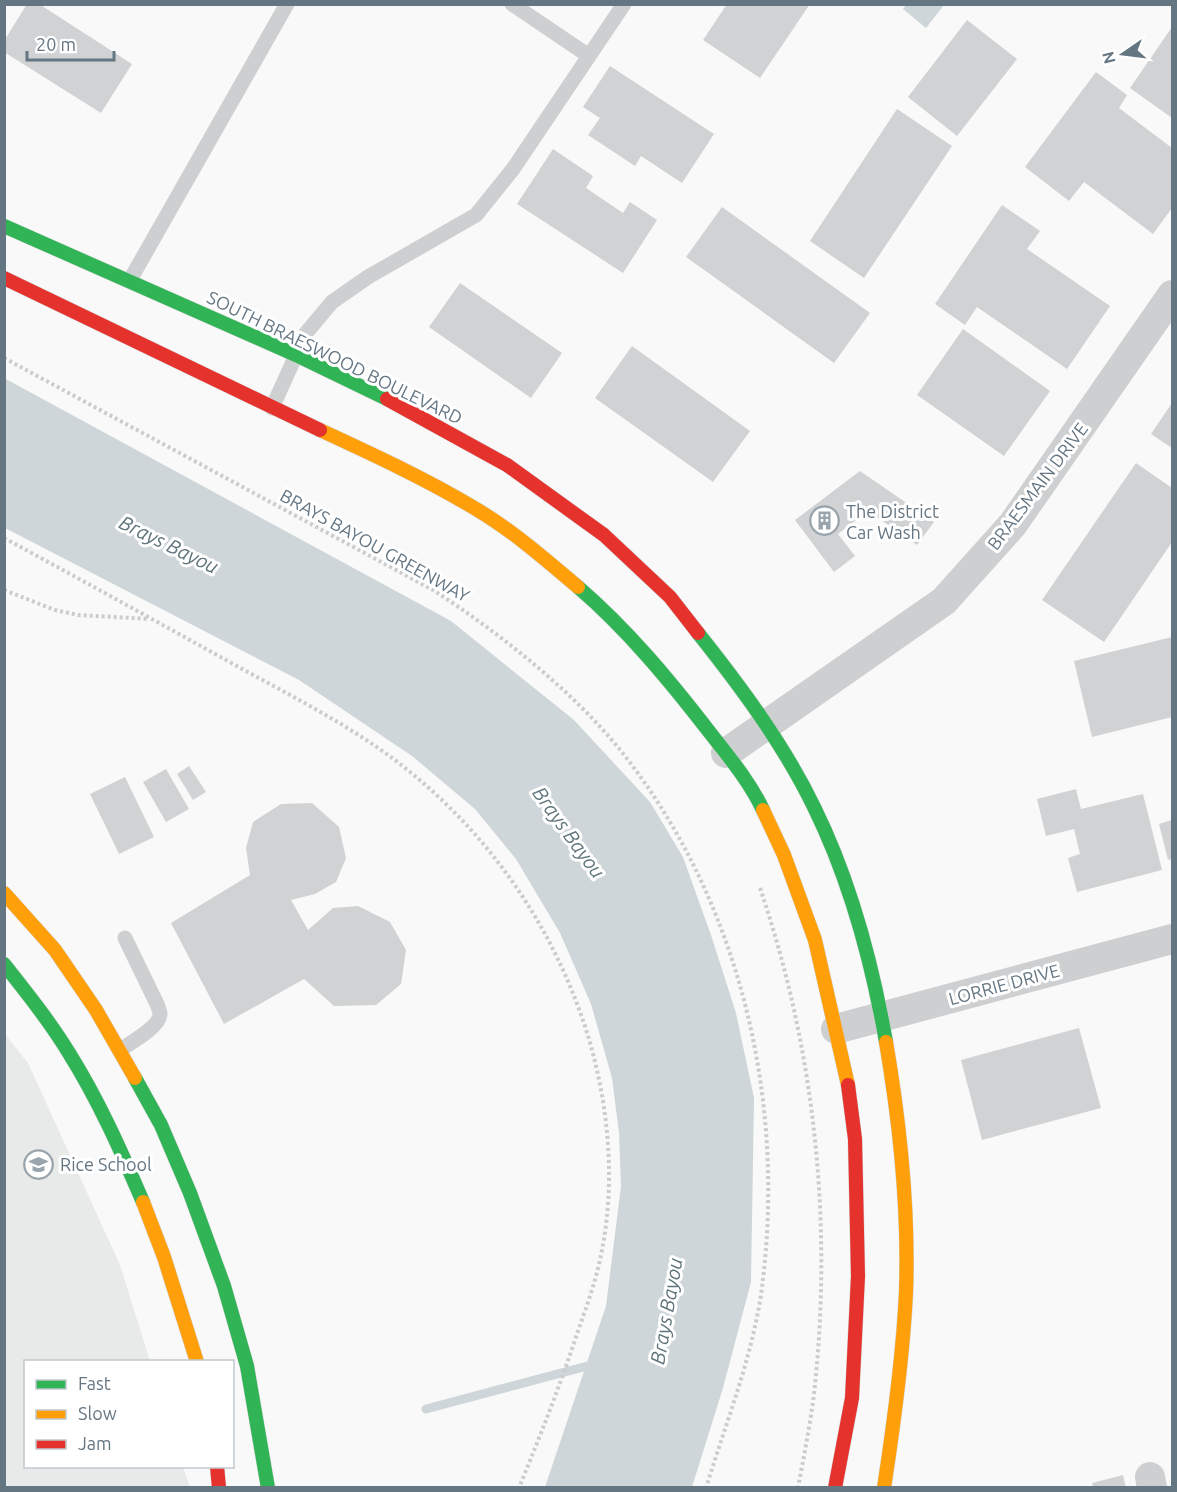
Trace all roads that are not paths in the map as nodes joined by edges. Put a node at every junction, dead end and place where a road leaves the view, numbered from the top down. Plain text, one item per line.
1 (287, 4) edge
2 (512, 4) edge
3 (624, 4) edge
4 (589, 56) junction
5 (4, 226) edge
6 (4, 278) edge
7 (130, 280) junction
8 (1173, 295) edge
9 (296, 355) junction
10 (272, 408) junction
11 (767, 725) junction
12 (726, 753) junction
13 (4, 893) edge
14 (125, 938) dead end
15 (1173, 939) edge
16 (4, 964) edge
17 (882, 1017) junction
18 (836, 1029) junction
19 (115, 1053) junction
20 (196, 1360) edge
21 (217, 1468) edge
22 (219, 1488) edge
23 (268, 1488) edge
24 (835, 1488) edge
25 (884, 1488) edge

1 - 7 lane
2 - 4 lane
3 - 4 lane
4 - 9 lane
5 - 7 main road, SOUTH BRAESWOOD BOULEVARD
6 - 10 main road
7 - 9 main road, SOUTH BRAESWOOD BOULEVARD
8 - 11 street, BRAESMAIN DRIVE
9 - 10 lane
9 - 11 main road, SOUTH BRAESWOOD BOULEVARD
10 - 12 main road
11 - 12 street, BRAESMAIN DRIVE
11 - 17 main road, SOUTH BRAESWOOD BOULEVARD
12 - 18 main road
13 - 19 main road
14 - 19 lane
15 - 17 street, LORRIE DRIVE
16 - 20 main road
17 - 18 street, LORRIE DRIVE
17 - 25 main road, SOUTH BRAESWOOD BOULEVARD
18 - 24 main road
19 - 23 main road
21 - 22 main road

